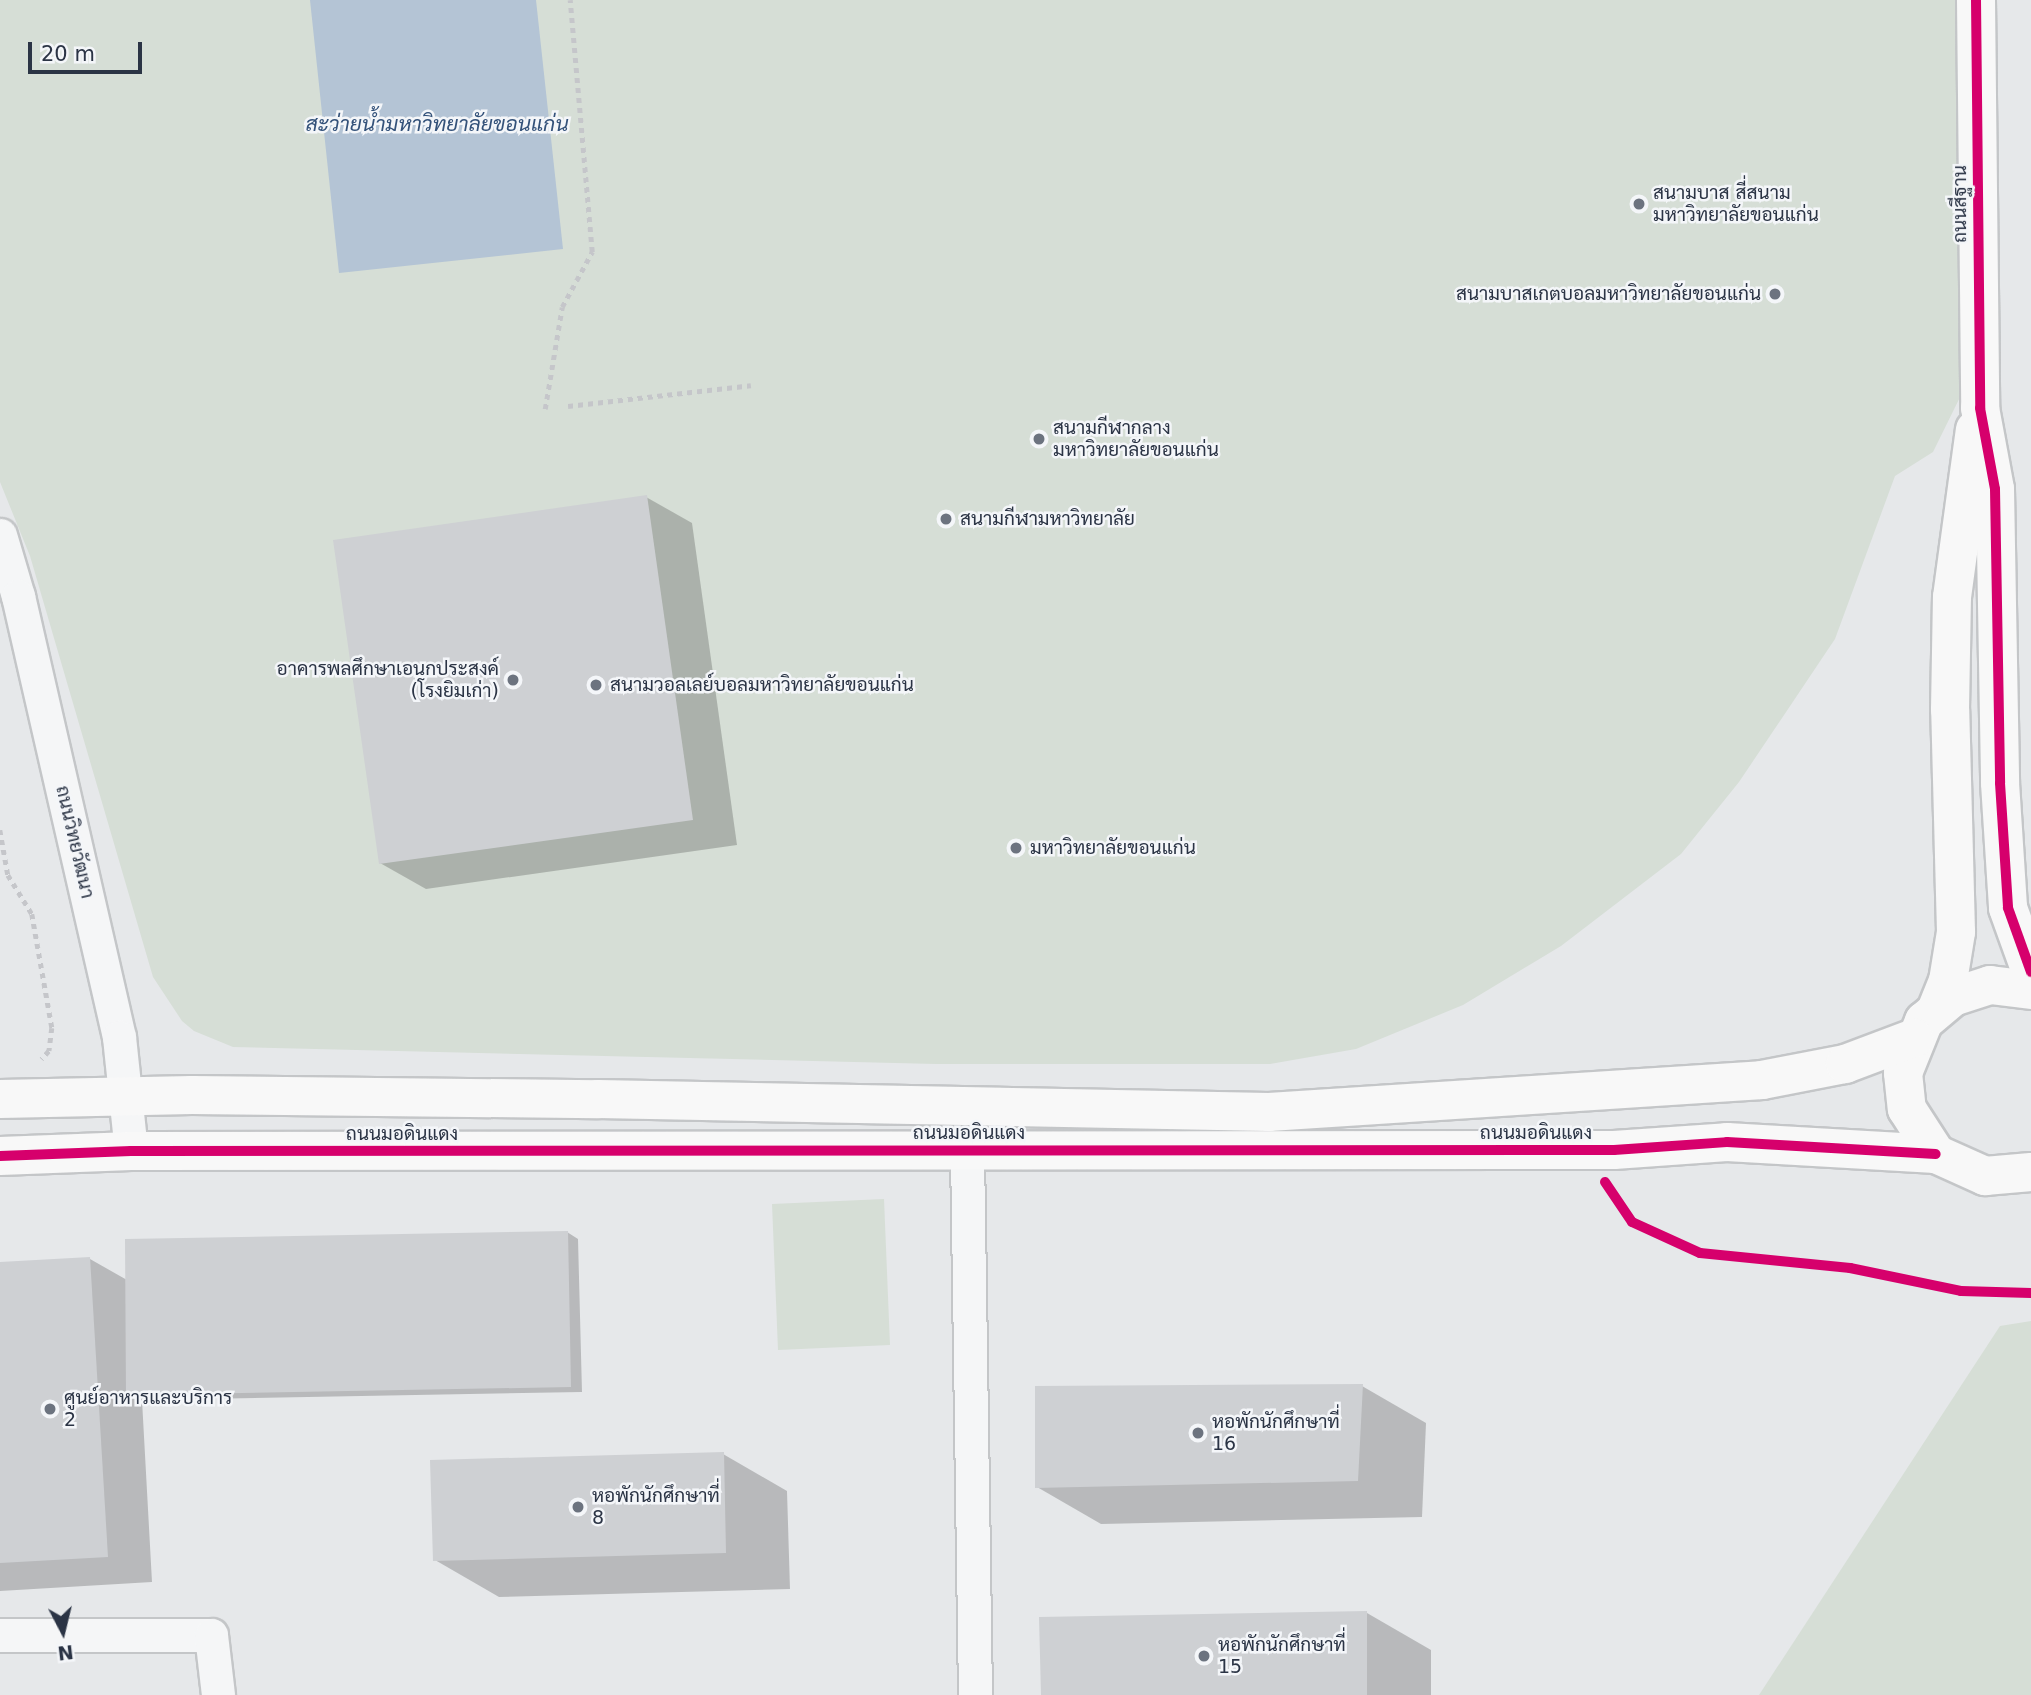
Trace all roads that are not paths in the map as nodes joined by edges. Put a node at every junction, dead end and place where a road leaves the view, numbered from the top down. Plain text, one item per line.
1 (1976, 0) edge
2 (1980, 408) junction
3 (0, 536) edge
4 (2031, 972) edge
5 (2031, 990) edge
6 (1937, 1008) junction
7 (1914, 1038) junction
8 (128, 1096) junction
9 (0, 1099) edge
10 (967, 1150) junction
11 (131, 1151) junction
12 (1936, 1154) junction
13 (0, 1156) edge
14 (2031, 1172) edge
15 (0, 1635) edge
16 (218, 1695) edge
17 (975, 1695) edge

1 - 2 street, ถนนสีฐาน
2 - 4 street
2 - 6 street
3 - 8 street, ถนนวิทยวัฒนา
5 - 6 street
6 - 7 street
7 - 8 street, ถนนมอดินแดง
7 - 12 street
8 - 9 street, ถนนมอดินแดง
8 - 11 street, ถนนวิทยวัฒนา
10 - 11 street, ถนนมอดินแดง
10 - 12 street, ถนนมอดินแดง
10 - 17 street
11 - 13 street, ถนนมอดินแดง
12 - 14 street, ถนนมอดินแดง
15 - 16 street

